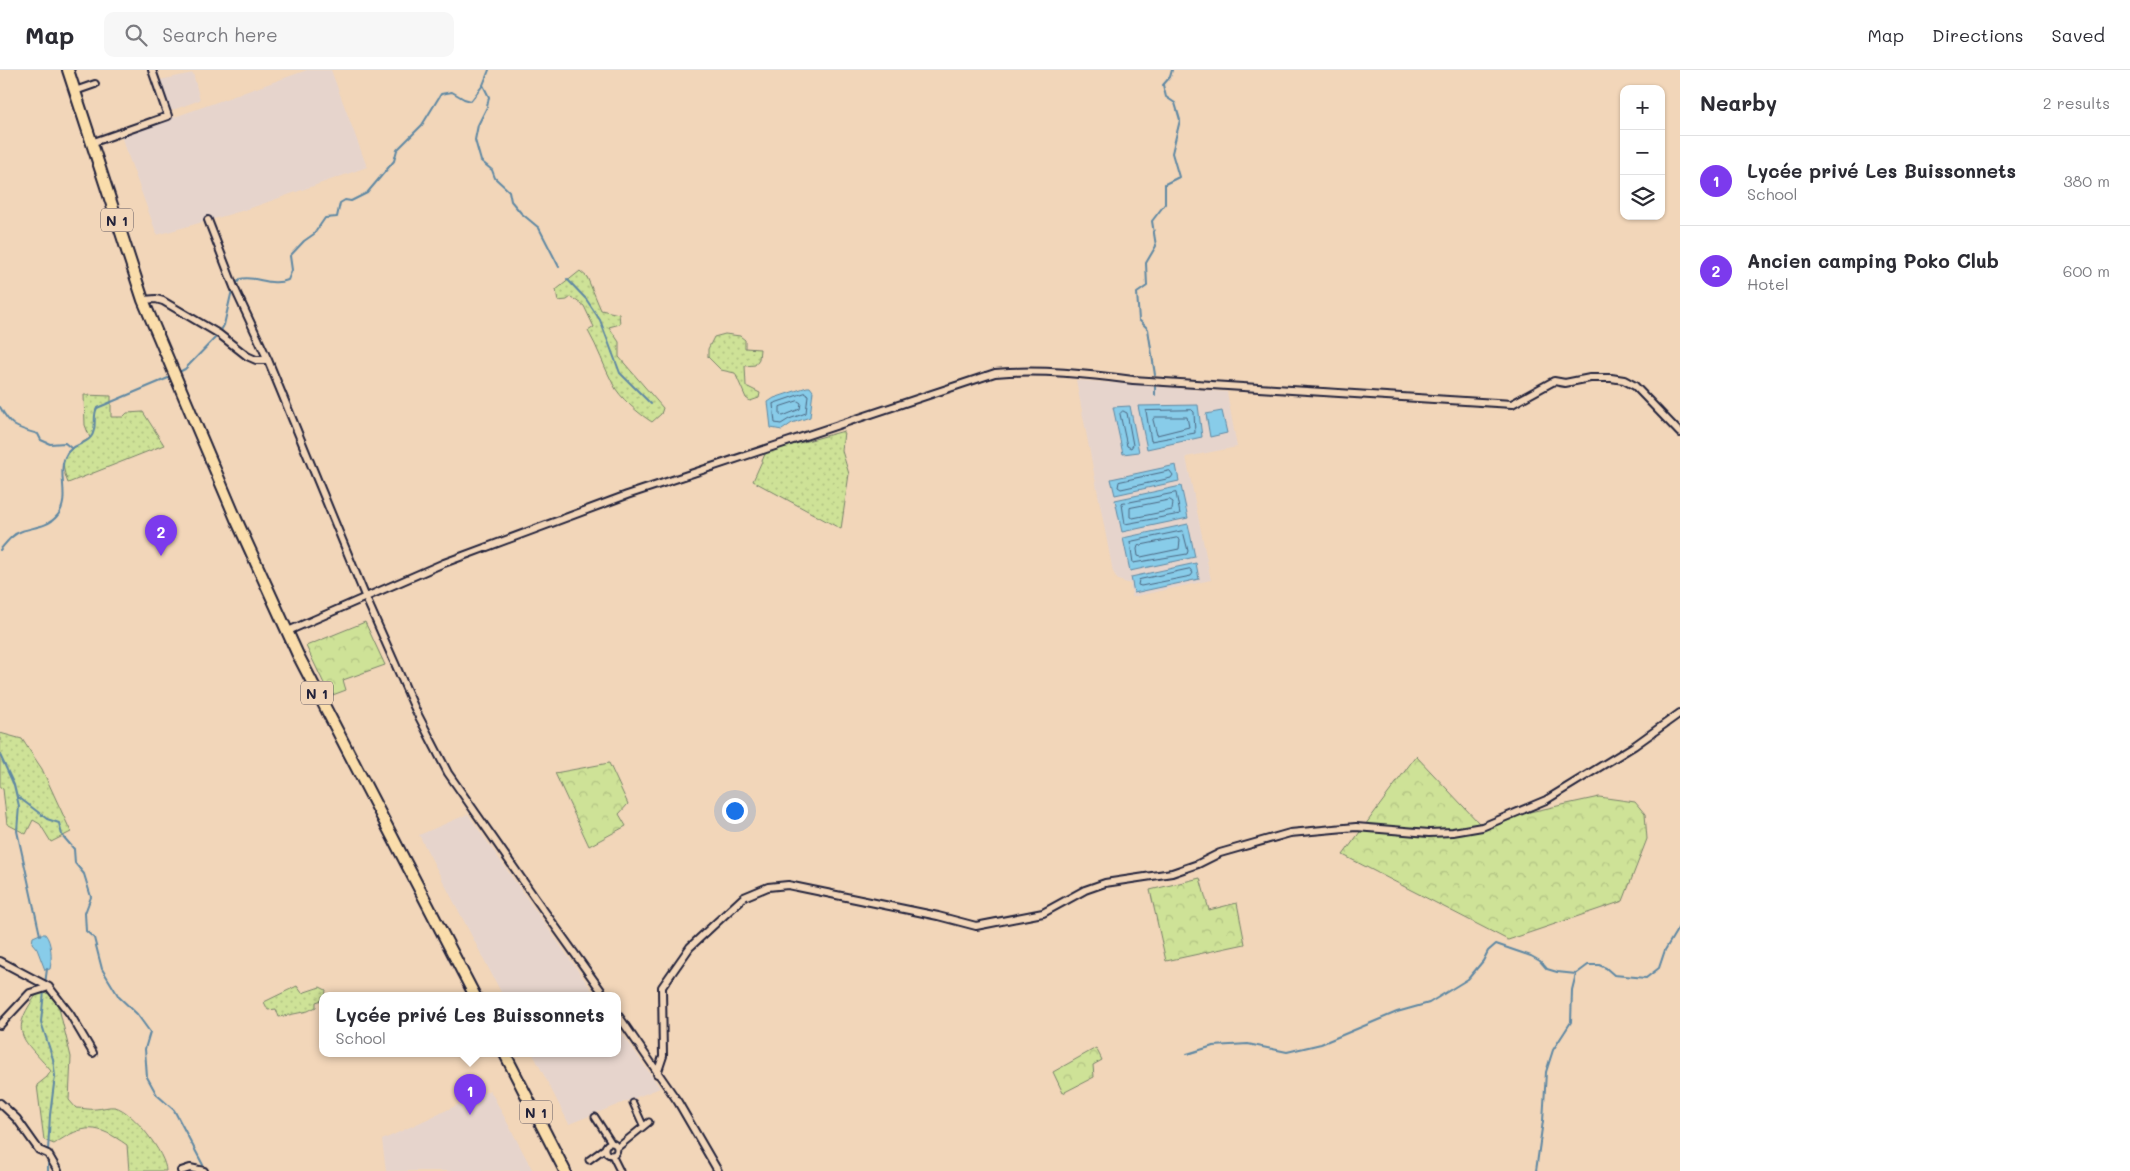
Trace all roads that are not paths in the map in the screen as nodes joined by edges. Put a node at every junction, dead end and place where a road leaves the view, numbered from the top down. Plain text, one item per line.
1 (68, 70) edge
2 (152, 70) edge
3 (95, 84) dead end
4 (75, 91) junction
5 (91, 142) junction
6 (208, 220) dead end
7 (143, 300) junction
8 (268, 360) junction
9 (1680, 433) edge
10 (366, 598) junction
11 (288, 631) junction
12 (1680, 713) edge
13 (0, 961) edge
14 (49, 987) junction
15 (473, 992) edge
16 (602, 992) edge
17 (621, 1020) edge
18 (0, 1025) edge
19 (93, 1053) dead end
20 (507, 1057) edge
21 (657, 1074) junction
22 (633, 1102) dead end
23 (0, 1103) edge
24 (596, 1117) dead end
25 (649, 1122) dead end
26 (644, 1125) junction
27 (611, 1142) junction
28 (617, 1148) junction
29 (604, 1149) junction
30 (612, 1155) junction
31 (589, 1160) dead end
32 (58, 1171) edge
33 (181, 1171) edge
34 (204, 1171) edge
35 (565, 1171) edge
36 (620, 1171) edge
37 (718, 1171) edge

1 - 4 highway, N 1
2 - 5 street
3 - 4 street
4 - 5 highway, N 1
5 - 7 highway, N 1
6 - 8 street
7 - 8 street
7 - 11 highway, N 1
8 - 10 street
9 - 10 street
10 - 11 street
10 - 16 street
11 - 15 highway, N 1
12 - 21 street
13 - 14 street
14 - 18 street
14 - 19 street
17 - 21 street
20 - 35 highway, N 1
21 - 37 street
22 - 26 street
23 - 32 street
24 - 27 street
25 - 26 street
26 - 28 street
27 - 28 street
27 - 29 street
28 - 30 street
29 - 30 street
29 - 31 street
30 - 36 street
33 - 34 street

